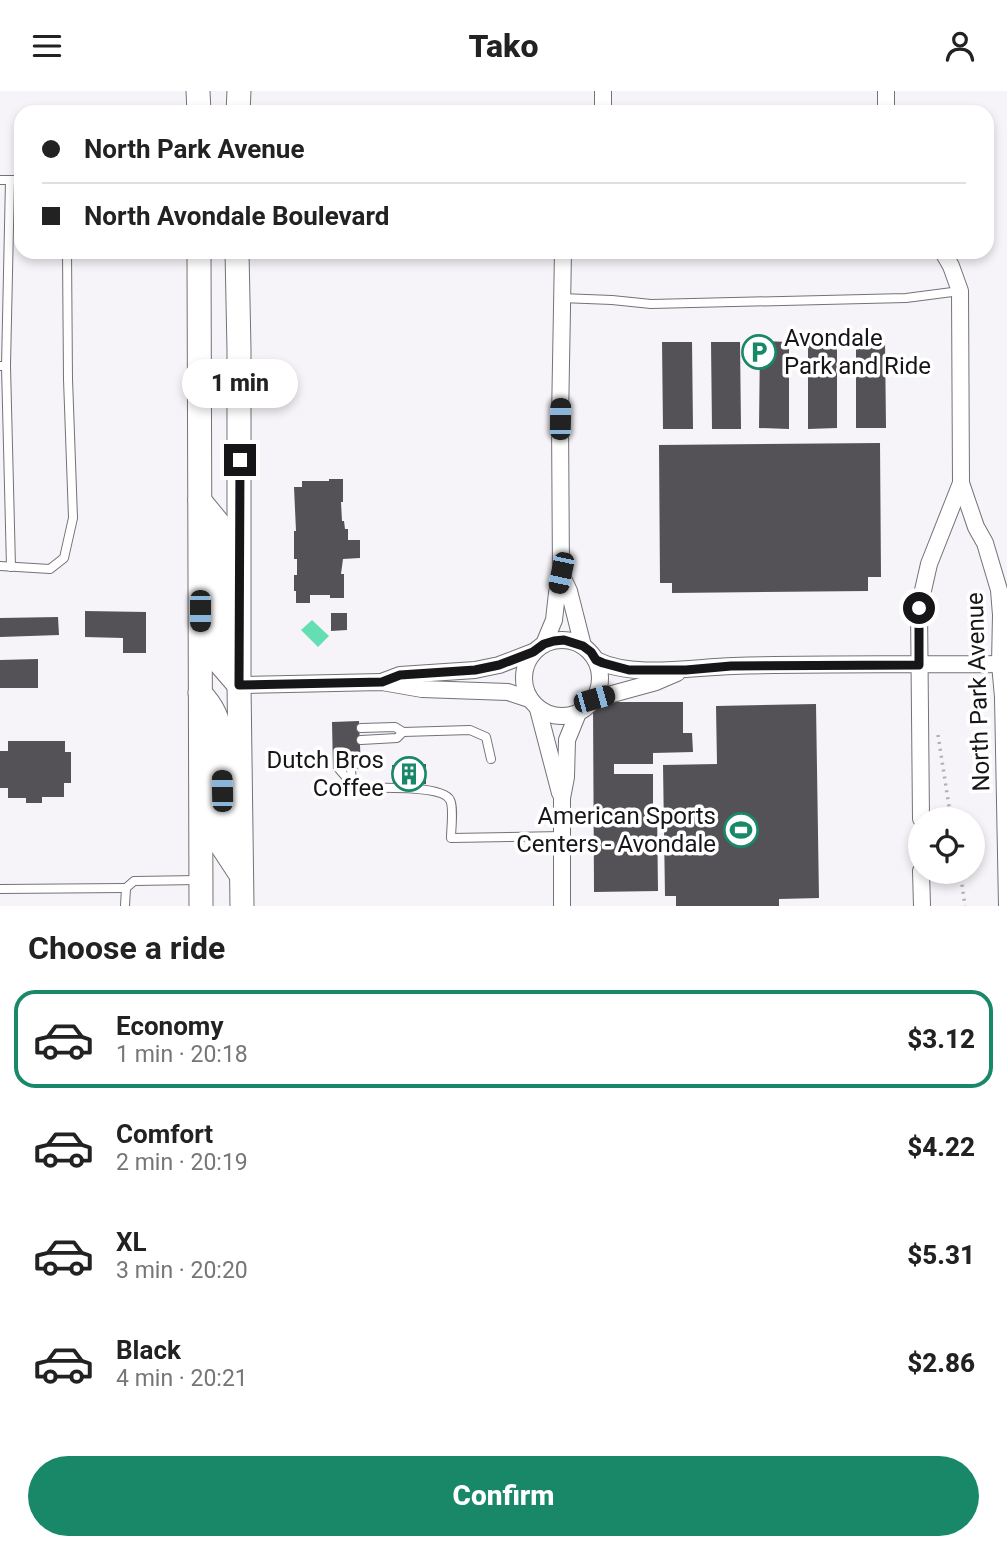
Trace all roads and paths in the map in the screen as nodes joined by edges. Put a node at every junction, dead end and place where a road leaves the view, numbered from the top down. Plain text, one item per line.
1 (0, 180) edge
2 (10, 180) junction
3 (14, 180) edge
4 (67, 259) edge
5 (199, 259) edge
6 (237, 259) edge
7 (563, 259) edge
8 (947, 259) edge
9 (960, 291) junction
10 (561, 298) junction
11 (3, 366) edge
12 (961, 483) junction
13 (200, 501) junction
14 (0, 566) edge
15 (11, 567) junction
16 (561, 573) junction
17 (583, 646) junction
18 (539, 648) junction
19 (596, 660) junction
20 (1000, 664) junction
21 (919, 665) junction
22 (686, 670) junction
23 (382, 682) junction
24 (239, 685) junction
25 (200, 693) junction
26 (594, 699) junction
27 (533, 704) junction
28 (578, 713) junction
29 (361, 728) dead end
30 (937, 728) dead end
31 (404, 732) junction
32 (361, 740) dead end
33 (491, 759) dead end
34 (339, 769) dead end
35 (351, 770) dead end
36 (352, 783) junction
37 (1006, 787) edge
38 (562, 799) junction
39 (921, 807) edge
40 (949, 807) edge
41 (562, 836) junction
42 (241, 875) junction
43 (201, 880) junction
44 (921, 884) edge
45 (962, 884) edge
46 (126, 888) junction
47 (0, 889) edge
48 (125, 906) edge
49 (201, 906) edge
50 (242, 906) edge
51 (562, 906) edge
52 (922, 906) edge
53 (965, 906) edge
54 (1007, 906) edge

1 - 2 lane
2 - 3 lane
2 - 11 lane
4 - 15 lane
5 - 13 main road
6 - 24 main road
7 - 10 street
8 - 9 street, North Park Avenue
9 - 10 lane
9 - 12 street, North Park Avenue
10 - 16 street
11 - 15 lane
12 - 20 street, North Park Avenue
12 - 21 street, North Park Avenue
13 - 24 main road
13 - 25 main road
14 - 15 lane
16 - 17 street
16 - 18 street
17 - 18 street
17 - 19 street
18 - 23 street
18 - 27 street
19 - 22 street
19 - 26 street
20 - 21 street
20 - 37 street, North Park Avenue
21 - 22 street
21 - 39 street, North Park Avenue
22 - 26 street
23 - 24 street
23 - 27 street
24 - 42 main road
25 - 42 main road
25 - 43 main road
26 - 28 street
27 - 28 street
27 - 38 street
28 - 38 street
29 - 31 lane
30 - 40 path
31 - 32 lane
31 - 33 lane
34 - 36 lane
35 - 36 lane
36 - 41 lane
37 - 54 street, North Park Avenue
38 - 41 street
41 - 51 street
42 - 50 main road
43 - 46 lane
43 - 49 main road
44 - 52 street
45 - 53 path
46 - 47 lane
46 - 48 lane

